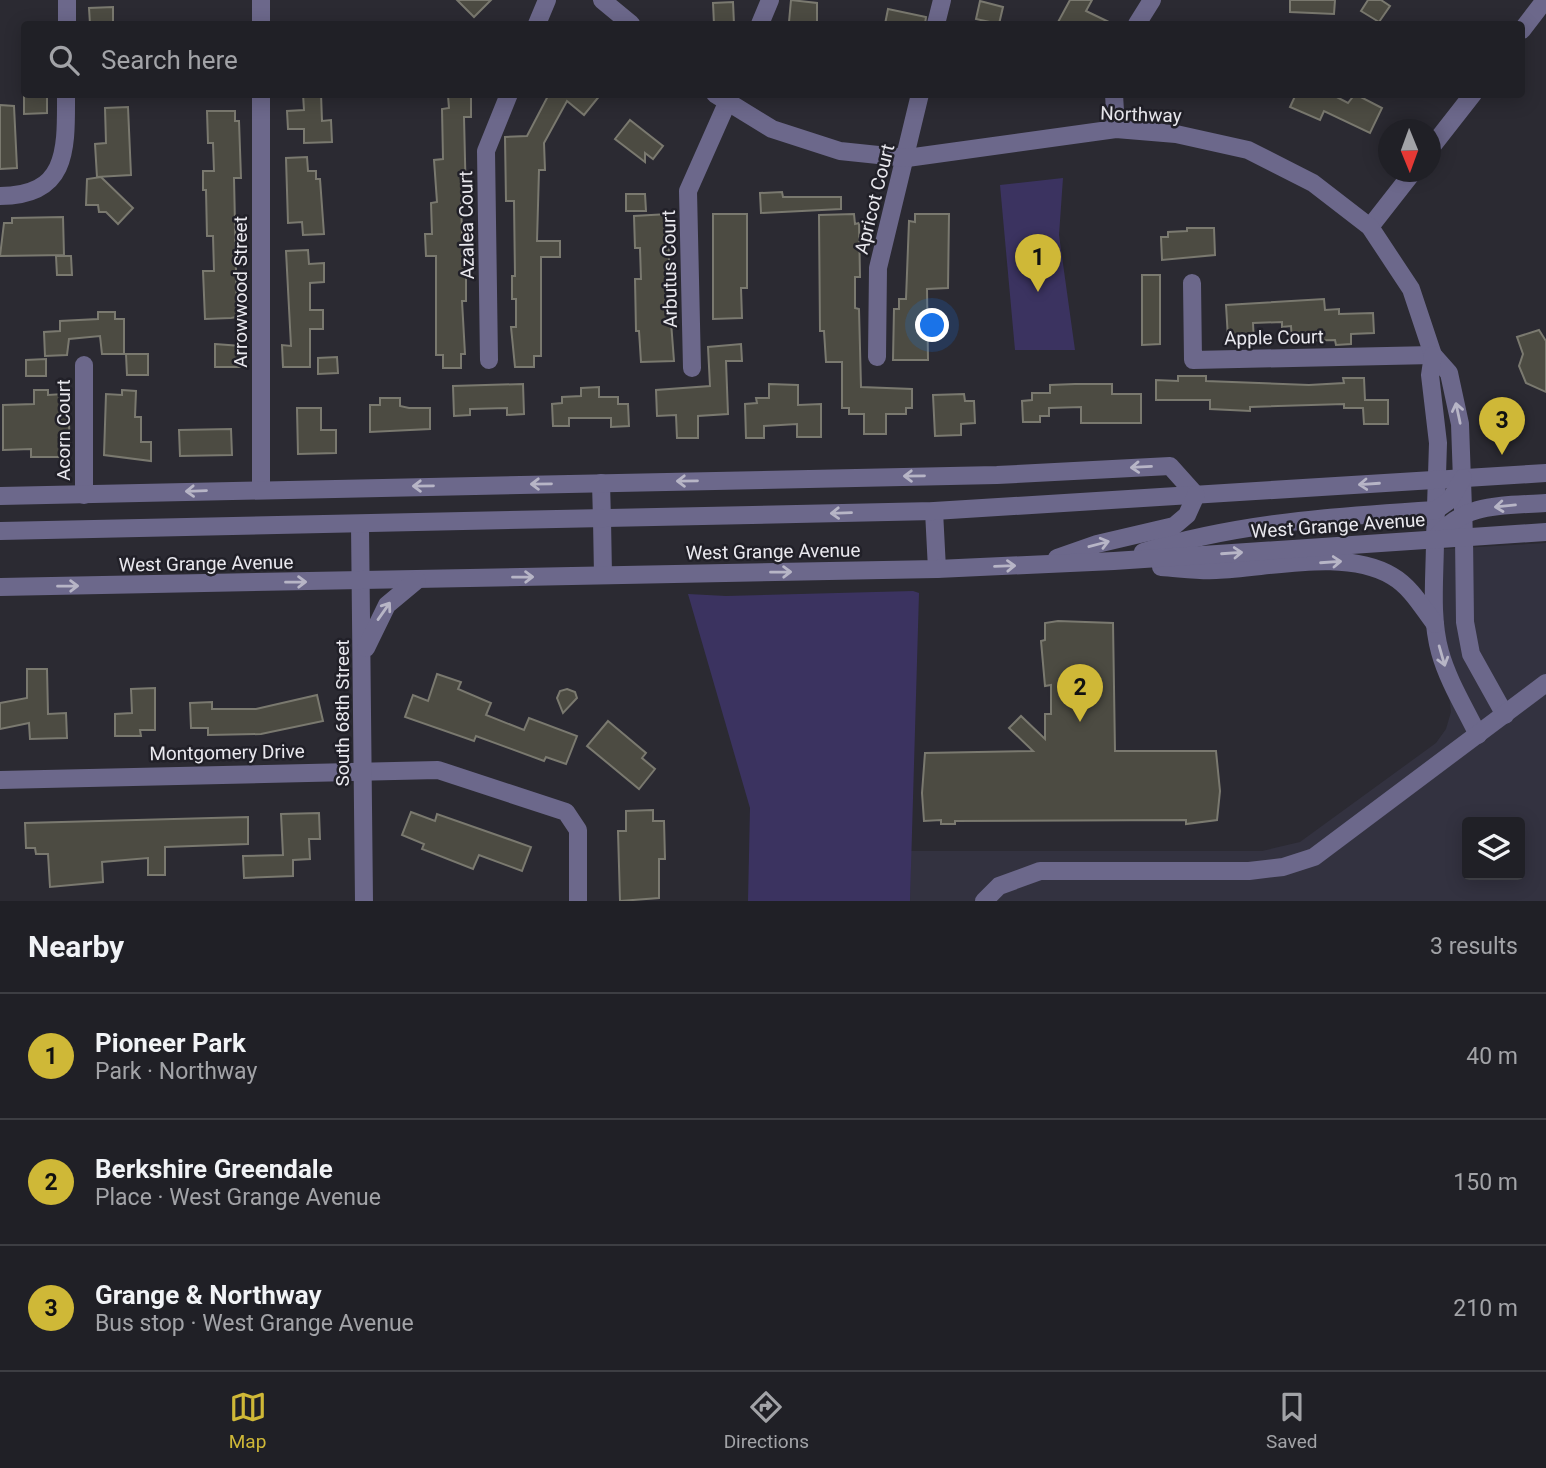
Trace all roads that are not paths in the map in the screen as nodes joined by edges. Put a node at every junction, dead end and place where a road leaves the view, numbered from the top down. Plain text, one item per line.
1 (67, 0) edge
2 (261, 0) edge
3 (547, 0) edge
4 (602, 0) edge
5 (770, 0) edge
6 (942, 0) edge
7 (1152, 0) edge
8 (1545, 0) edge
9 (67, 21) edge
10 (261, 21) edge
11 (538, 21) edge
12 (627, 21) edge
13 (761, 21) edge
14 (937, 21) edge
15 (1138, 21) edge
16 (1525, 25) edge
17 (66, 98) edge
18 (261, 98) edge
19 (507, 98) edge
20 (724, 98) edge
21 (919, 98) edge
22 (1114, 98) edge
23 (1470, 98) edge
24 (1116, 130) junction
25 (1441, 135) edge
26 (907, 158) junction
27 (1405, 182) edge
28 (0, 197) edge
29 (1370, 227) junction
30 (1192, 283) dead end
31 (1433, 355) junction
32 (877, 357) dead end
33 (489, 360) dead end
34 (84, 365) dead end
35 (691, 368) dead end
36 (1546, 473) edge
37 (1463, 478) junction
38 (1437, 480) junction
39 (601, 483) junction
40 (261, 489) junction
41 (84, 495) junction
42 (1196, 495) junction
43 (0, 496) edge
44 (1546, 503) edge
45 (1436, 510) junction
46 (934, 511) junction
47 (1464, 513) junction
48 (602, 520) junction
49 (360, 525) junction
50 (0, 531) edge
51 (1546, 532) edge
52 (1464, 537) junction
53 (1435, 539) junction
54 (1114, 561) junction
55 (1092, 562) junction
56 (1034, 565) junction
57 (936, 569) junction
58 (603, 575) junction
59 (418, 579) junction
60 (362, 581) junction
61 (0, 587) edge
62 (1435, 624) junction
63 (363, 654) junction
64 (1546, 683) edge
65 (1505, 715) junction
66 (1478, 735) junction
67 (362, 771) junction
68 (0, 780) edge
69 (364, 901) edge
70 (578, 901) edge
71 (984, 901) edge

1 - 9 street
2 - 10 street
3 - 11 street
4 - 12 street
5 - 13 street
6 - 14 street
7 - 15 street
8 - 16 street
17 - 28 street
18 - 40 street, Arrowwood Street
19 - 33 street, Azalea Court
20 - 26 street, Northway
20 - 35 street, Arbutus Court
21 - 26 street, Apricot Court
22 - 24 street
23 - 25 street
24 - 26 street, Northway
24 - 29 street, Northway
26 - 32 street, Apricot Court
27 - 29 street
29 - 31 street, Northway
30 - 31 street, Apple Court
37 -> 31 street, Northway
31 - 38 street, Northway
34 - 41 street, Acorn Court
36 - 37 street, West Grange Avenue
37 - 38 street, West Grange Avenue
37 - 45 street
37 - 47 street, Northway
38 -> 42 street, West Grange Avenue
38 - 45 street, Northway
39 -> 40 street
42 -> 39 street
39 - 48 street
40 -> 41 street
41 - 43 street
42 - 46 street, West Grange Avenue
56 -> 42 street
44 -> 47 street
45 - 53 street, Northway
45 - 54 street
46 -> 48 street, West Grange Avenue
46 - 57 street
47 - 52 street, Northway
47 - 53 street
48 - 49 street, West Grange Avenue
48 - 58 street
49 - 50 street, West Grange Avenue
49 - 60 street, South 68th Street
51 - 52 street, West Grange Avenue
52 - 53 street, West Grange Avenue
52 - 65 street, Northway
54 -> 53 street, West Grange Avenue
53 - 62 street, Northway
54 - 55 street, West Grange Avenue
55 - 56 street, West Grange Avenue
55 -> 62 street
57 -> 56 street, West Grange Avenue
58 -> 57 street, West Grange Avenue
59 -> 58 street, West Grange Avenue
59 - 60 street, West Grange Avenue
63 -> 59 street
61 -> 60 street, West Grange Avenue
60 - 63 street, South 68th Street
62 -> 66 street
63 - 67 street, South 68th Street
64 - 65 street
65 - 66 street
66 - 71 street
67 - 68 street, Montgomery Drive
67 - 69 street, South 68th Street
67 - 70 street, Montgomery Drive

